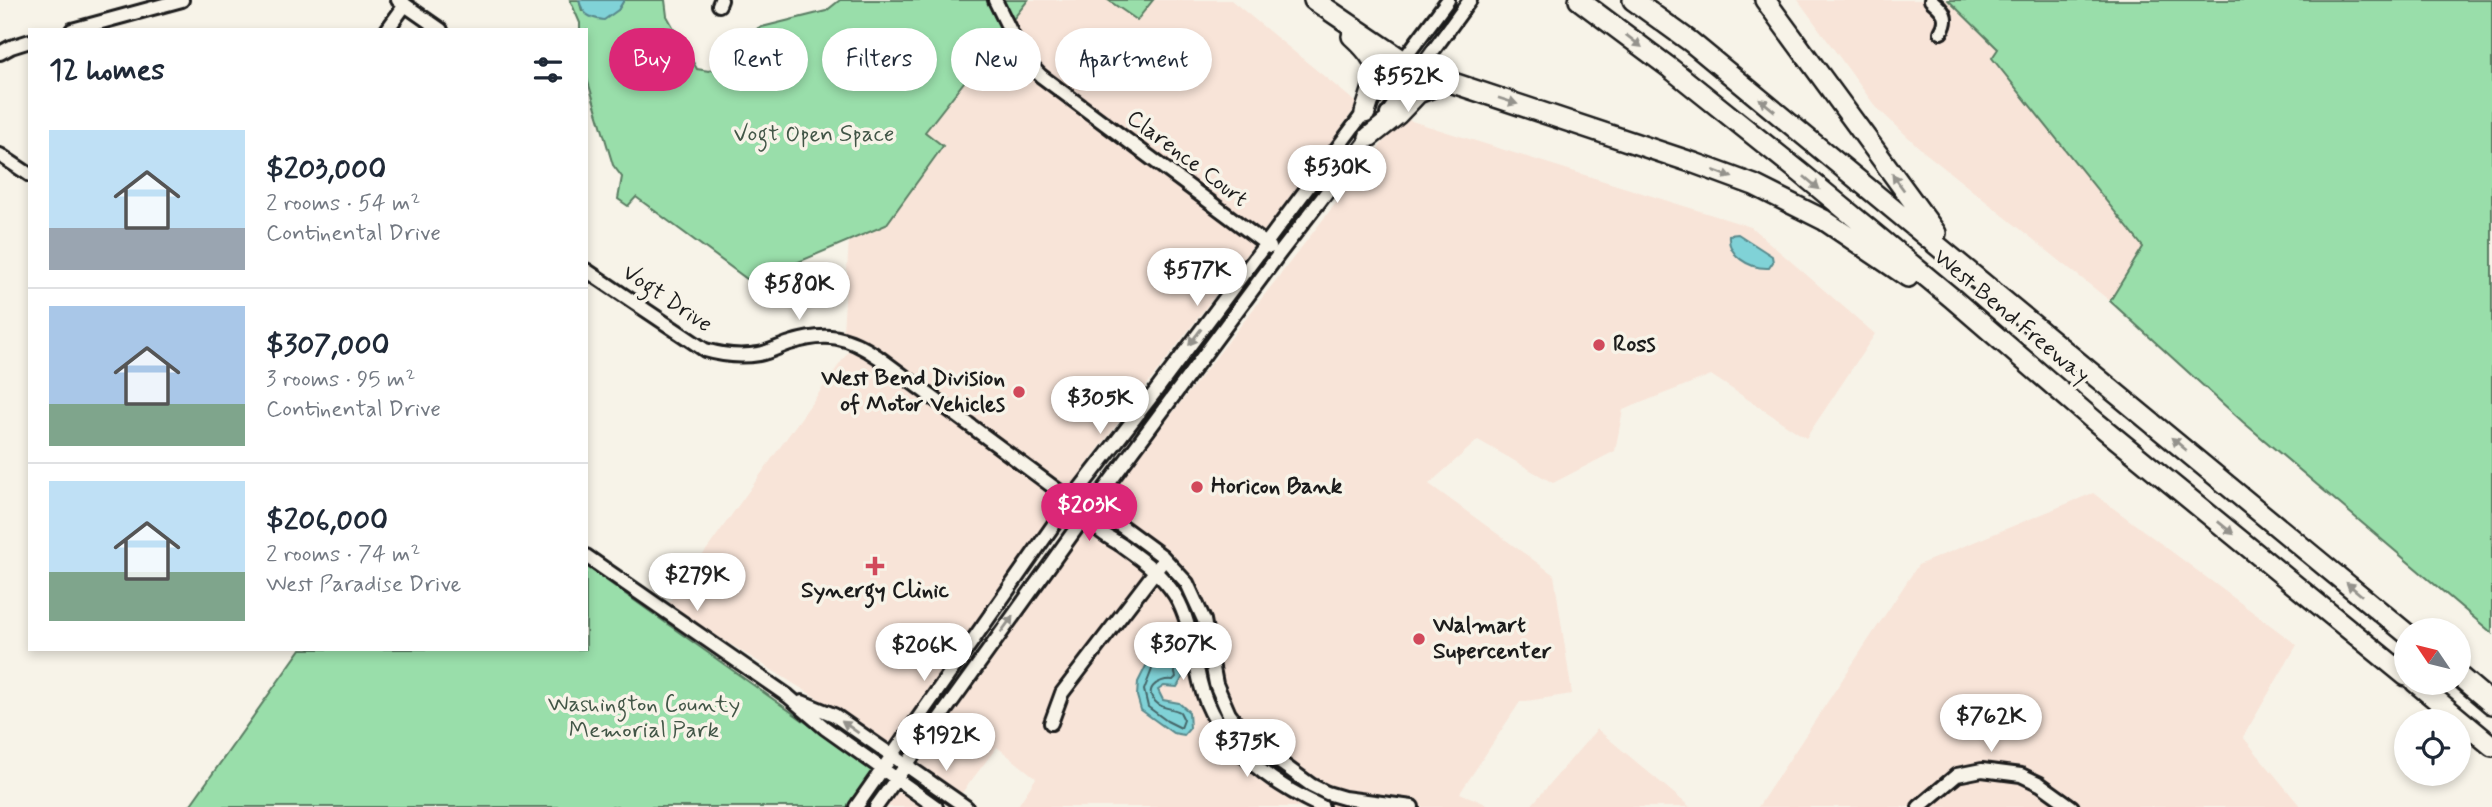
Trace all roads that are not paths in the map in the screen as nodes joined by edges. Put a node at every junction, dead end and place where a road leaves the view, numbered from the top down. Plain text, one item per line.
1 (183, 0) edge
2 (995, 0) edge
3 (1313, 0) edge
4 (1448, 0) edge
5 (1470, 0) edge
6 (1579, 0) edge
7 (1633, 0) edge
8 (1765, 0) edge
9 (1931, 0) edge
10 (401, 2) edge
11 (79, 28) edge
12 (388, 28) edge
13 (438, 28) edge
14 (1941, 32) dead end
15 (28, 42) edge
16 (0, 53) edge
17 (1412, 67) junction
18 (1448, 81) junction
19 (1365, 113) junction
20 (1369, 137) junction
21 (0, 155) edge
22 (28, 174) edge
23 (1265, 243) junction
24 (1279, 254) junction
25 (1953, 257) junction
26 (588, 271) edge
27 (2097, 423) junction
28 (1071, 500) junction
29 (1087, 512) junction
30 (588, 557) edge
31 (1166, 560) junction
32 (1154, 570) junction
33 (2394, 623) edge
34 (2394, 666) edge
35 (2471, 686) edge
36 (2430, 695) edge
37 (788, 696) junction
38 (2492, 704) edge
39 (1051, 723) dead end
40 (2492, 747) edge
41 (892, 756) junction
42 (906, 765) junction
43 (883, 769) junction
44 (897, 779) junction
45 (856, 807) edge
46 (876, 807) edge
47 (936, 807) edge
48 (966, 807) edge
49 (1322, 807) edge
50 (1412, 807) edge
51 (1919, 807) edge
52 (2072, 807) edge

1 - 11 street
2 - 23 street, Clarence Court
3 - 17 highway
3 - 19 highway
4 - 17 street
5 - 17 street
6 -> 27 highway, West Bend Freeway
25 -> 7 highway, West Bend Freeway
25 -> 8 highway
9 - 14 street
10 - 12 street
10 - 13 street
15 - 16 street
17 - 18 highway
17 - 19 street
17 - 20 street
18 - 20 highway
18 -> 27 highway
19 - 23 street
20 - 24 street
21 - 22 street
23 - 24 street, Clarence Court
23 -> 28 street
24 - 29 street
33 -> 25 highway, West Bend Freeway
26 - 28 street, Vogt Drive
27 -> 34 highway, West Bend Freeway
28 - 29 street, Vogt Drive
28 - 41 street
29 - 31 street
29 - 32 street
42 -> 29 street
30 - 37 street
31 - 32 street
31 - 50 street
32 - 39 street
32 - 49 street
35 - 38 highway
36 - 40 highway
41 -> 37 street
37 - 43 street
41 - 42 street
41 - 43 street
42 - 44 street
42 - 48 street
43 - 44 street
43 - 45 street
44 - 46 street
44 - 47 street
51 - 52 street

